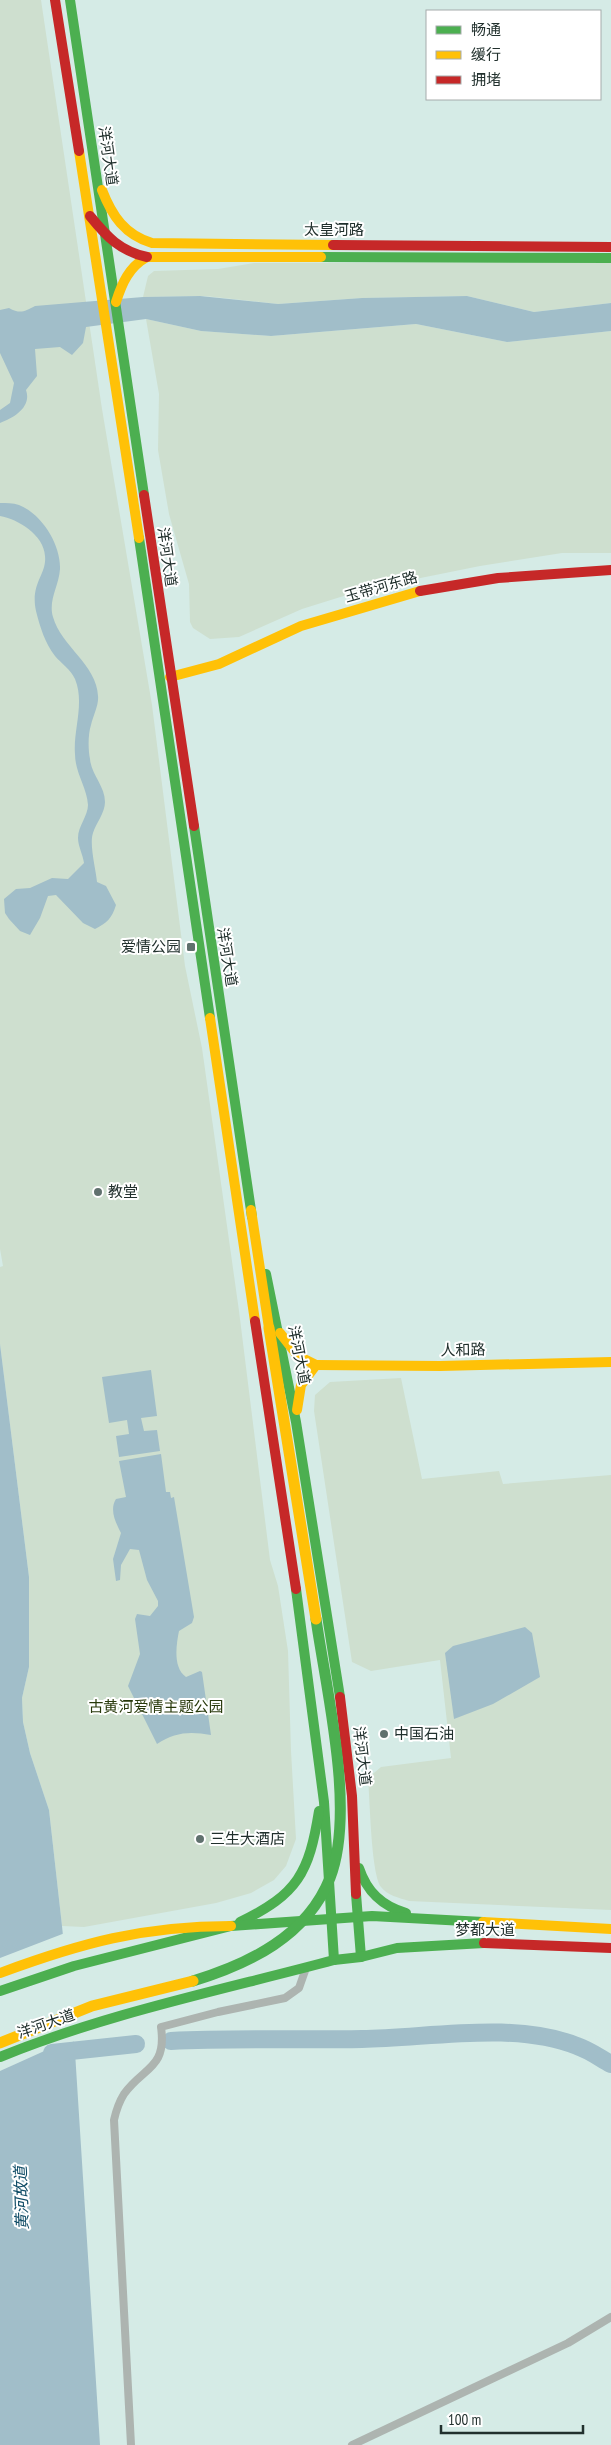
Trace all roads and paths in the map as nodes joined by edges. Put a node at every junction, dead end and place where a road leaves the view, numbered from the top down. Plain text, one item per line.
1 (55, 0) edge
2 (70, 0) edge
3 (95, 174) junction
4 (90, 216) junction
5 (104, 234) junction
6 (163, 244) junction
7 (611, 247) edge
8 (105, 248) junction
9 (147, 257) junction
10 (611, 258) edge
11 (114, 308) junction
12 (611, 570) edge
13 (170, 677) junction
14 (275, 1330) junction
15 (611, 1362) edge
16 (316, 1365) junction
17 (297, 1426) junction
18 (322, 1789) junction
19 (356, 1855) junction
20 (356, 1917) junction
21 (333, 1918) junction
22 (434, 1920) junction
23 (231, 1926) junction
24 (611, 1930) edge
25 (611, 1948) edge
26 (361, 1957) junction
27 (334, 1960) junction
28 (306, 1968) junction
29 (0, 1973) edge
30 (0, 1991) edge
31 (0, 2043) edge
32 (0, 2057) edge
33 (611, 2317) edge
34 (131, 2445) edge
35 (352, 2445) edge

1 - 4 main road, 洋河大道
2 - 3 main road, 洋河大道
3 - 5 main road, 洋河大道
3 - 6 main road, 太皇河路
4 - 5 main road
4 - 8 main road, 洋河大道
5 - 8 main road, 洋河大道
6 - 7 main road, 太皇河路
6 - 8 main road
8 - 9 main road, 太皇河路
8 - 11 main road, 洋河大道
8 - 18 main road, 洋河大道
9 - 10 main road, 太皇河路
9 - 11 main road
11 - 13 main road, 洋河大道
12 - 13 main road, 玉带河东路
13 - 14 main road, 洋河大道
14 - 16 main road
14 - 17 main road, 洋河大道
14 - 31 main road, bridge
15 - 16 main road, 人和路
16 - 17 main road
17 - 19 main road, 洋河大道
18 - 21 main road, 洋河大道
18 - 23 main road
19 - 20 main road, 洋河大道
19 - 22 main road
20 - 21 main road
20 - 22 main road, 梦都大道
20 - 26 main road, 洋河大道
21 - 23 main road
21 - 27 main road, 洋河大道
22 - 24 main road, 梦都大道
23 - 29 main road
23 - 30 main road
25 - 26 main road, 梦都大道
26 - 27 main road, 洋河大道
27 - 28 main road, 洋河大道
28 - 32 main road, 洋河大道
28 - 34 street
33 - 35 street

